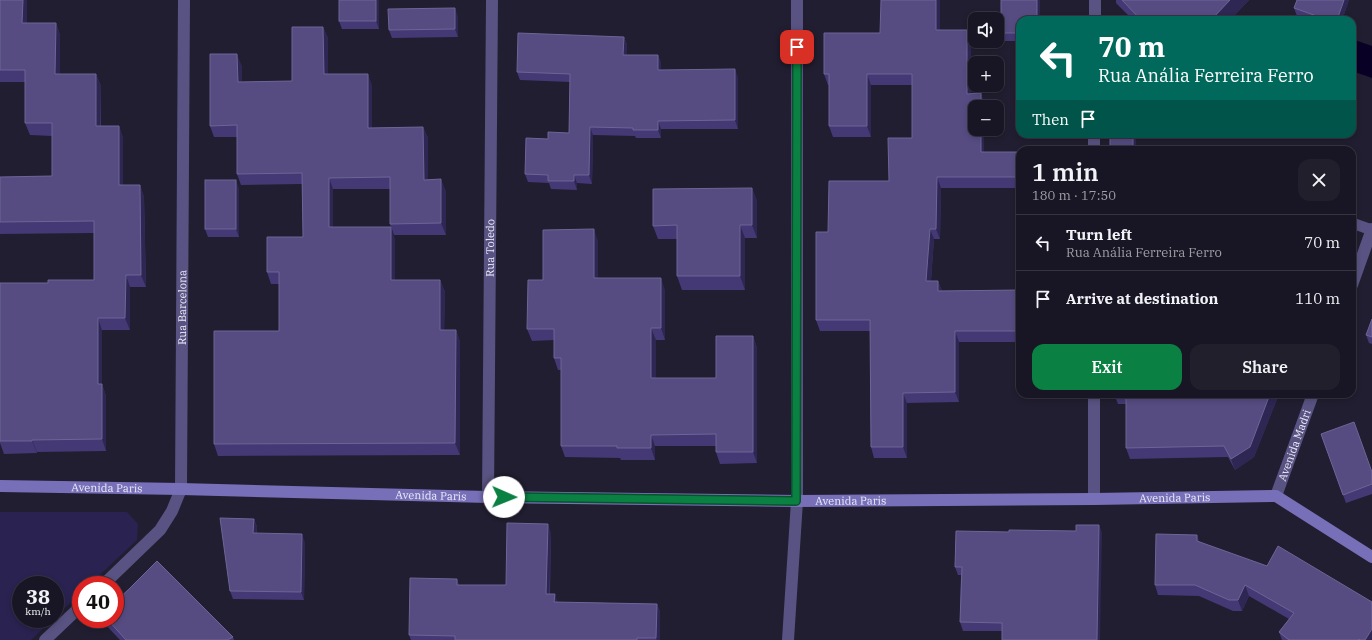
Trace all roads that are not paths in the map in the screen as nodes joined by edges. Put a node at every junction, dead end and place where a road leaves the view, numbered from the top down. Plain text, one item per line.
1 (184, 0) edge
2 (492, 0) edge
3 (797, 0) edge
4 (1095, 0) edge
5 (1094, 16) edge
6 (1356, 224) edge
7 (1372, 230) edge
8 (1356, 274) edge
9 (1094, 398) edge
10 (1312, 398) edge
11 (0, 486) edge
12 (182, 489) junction
13 (1276, 496) junction
14 (488, 497) junction
15 (1094, 499) junction
16 (796, 501) junction
17 (1372, 557) edge
18 (111, 576) edge
19 (72, 614) edge
20 (45, 640) edge
21 (788, 640) edge

1 - 12 street, Rua Barcelona
2 - 14 street, Rua Toledo
3 - 16 street
4 - 5 street
6 - 7 lane
7 - 8 street
9 - 15 street
10 - 13 street, Avenida Madri
11 - 12 street, Avenida Paris
12 - 14 street, Avenida Paris
12 - 18 street, Rua Barcelona
13 - 15 street, Avenida Paris
13 - 17 street
14 - 16 street, Avenida Paris
15 - 16 street, Avenida Paris
16 - 21 street
19 - 20 street

